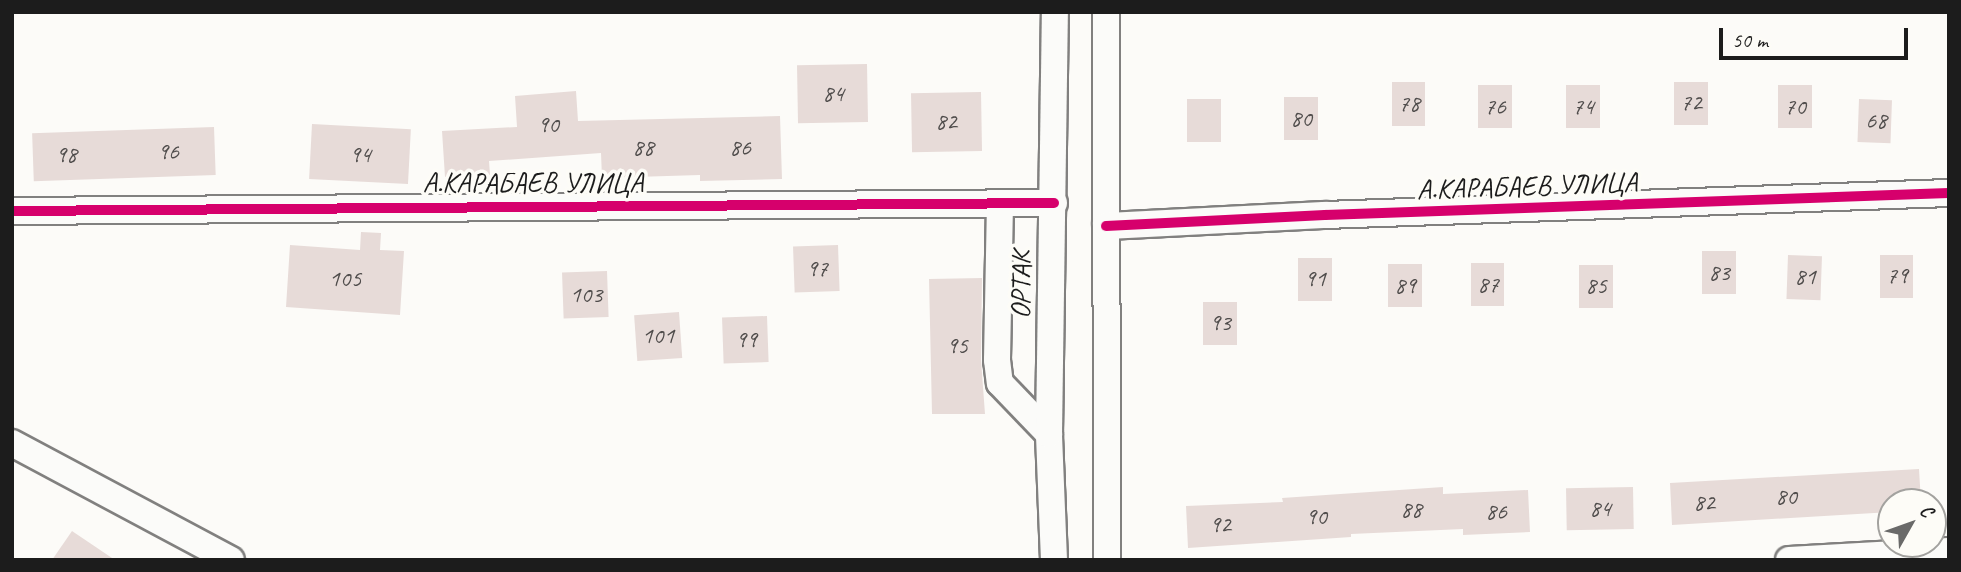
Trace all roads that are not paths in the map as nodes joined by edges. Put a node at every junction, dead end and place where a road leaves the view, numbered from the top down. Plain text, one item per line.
1 (1055, 12) edge
2 (1106, 12) edge
3 (1949, 193) edge
4 (1000, 203) junction
5 (1054, 203) junction
6 (12, 211) edge
7 (1106, 226) junction
8 (1049, 434) junction
9 (12, 443) edge
10 (1949, 551) edge
11 (231, 560) edge
12 (1054, 560) edge
13 (1107, 560) edge
14 (1789, 560) edge

1 - 5 street, ОРТАК
2 - 7 street
3 - 7 street, А.КАРАБАЕВ УЛИЦА
4 - 5 street, А.КАРАБАЕВ УЛИЦА
4 - 6 street, А.КАРАБАЕВ УЛИЦА
4 - 8 street
5 - 8 street, ОРТАК
7 - 13 street
8 - 12 street, ОРТАК
9 - 11 street
10 - 14 street

